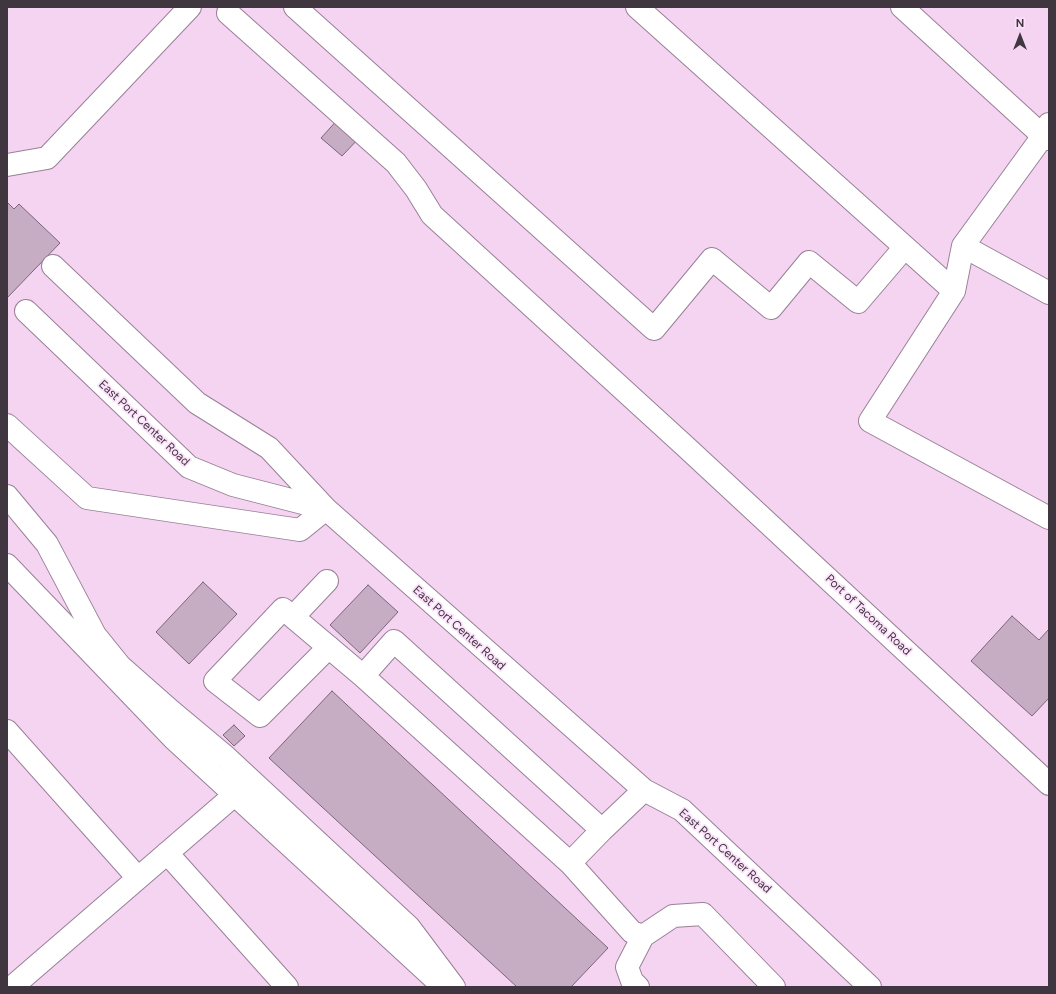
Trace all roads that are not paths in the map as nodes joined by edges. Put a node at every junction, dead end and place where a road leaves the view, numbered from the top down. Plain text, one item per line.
1 (190, 7) edge
2 (295, 7) edge
3 (637, 7) edge
4 (902, 7) edge
5 (228, 13) dead end
6 (1047, 133) edge
7 (7, 165) edge
8 (963, 246) junction
9 (905, 247) junction
10 (53, 266) dead end
11 (954, 291) junction
12 (1049, 293) edge
13 (26, 311) dead end
14 (7, 425) edge
15 (7, 496) edge
16 (326, 509) junction
17 (1049, 518) edge
18 (7, 565) edge
19 (326, 581) dead end
20 (293, 617) junction
21 (329, 647) junction
22 (363, 676) junction
23 (171, 711) junction
24 (7, 731) edge
25 (192, 755) junction
26 (252, 780) junction
27 (1049, 784) edge
28 (644, 790) junction
29 (235, 794) junction
30 (602, 830) junction
31 (167, 853) junction
32 (570, 863) junction
33 (138, 878) junction
34 (643, 936) junction
35 (12, 987) edge
36 (287, 987) edge
37 (444, 987) edge
38 (454, 987) edge
39 (638, 987) edge
40 (774, 987) edge
41 (870, 987) edge

1 - 7 street
2 - 9 street
3 - 9 street
4 - 6 street
5 - 27 street, Port of Tacoma Road
6 - 8 street
8 - 11 street
8 - 12 street
9 - 11 street
10 - 16 street
11 - 17 street
13 - 16 street, East Port Center Road
14 - 16 street
15 - 23 street
16 - 28 street, East Port Center Road
18 - 25 street
19 - 20 street
20 - 21 street
20 - 21 street
21 - 22 street
22 - 30 street
22 - 32 street
23 - 25 street
23 - 26 street
24 - 33 street
25 - 29 street
26 - 29 street
26 - 38 street
28 - 30 street
28 - 41 street, East Port Center Road
29 - 31 street
29 - 37 street
30 - 32 street
31 - 33 street
31 - 36 street
32 - 34 street
33 - 35 street
34 - 39 street
34 - 40 street

